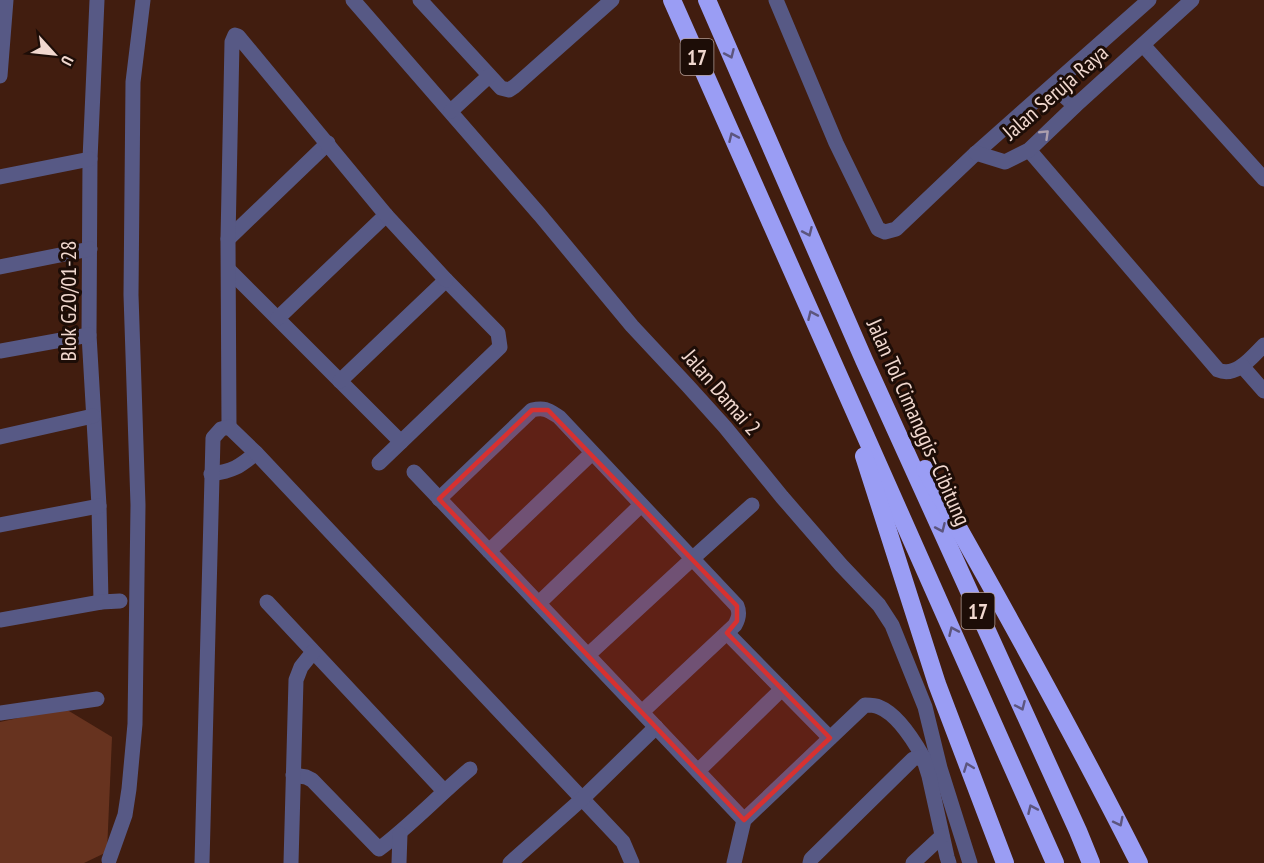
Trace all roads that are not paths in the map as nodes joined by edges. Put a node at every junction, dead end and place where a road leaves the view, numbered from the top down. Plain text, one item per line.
1 (6, 0) edge
2 (98, 0) edge
3 (143, 0) edge
4 (353, 0) edge
5 (420, 0) edge
6 (612, 0) edge
7 (672, 0) edge
8 (707, 0) edge
9 (776, 0) edge
10 (1149, 0) edge
11 (1192, 0) edge
12 (595, 5) edge
13 (1143, 45) junction
14 (0, 76) edge
15 (489, 76) junction
16 (1053, 86) junction
17 (1075, 106) junction
18 (451, 111) junction
19 (328, 143) junction
20 (1029, 150) junction
21 (976, 153) junction
22 (90, 159) junction
23 (0, 177) edge
24 (1264, 179) edge
25 (386, 215) junction
26 (228, 239) junction
27 (90, 249) junction
28 (0, 267) edge
29 (229, 270) junction
30 (446, 280) junction
31 (278, 318) junction
32 (89, 335) junction
33 (1264, 345) edge
34 (0, 351) edge
35 (864, 360) junction
36 (1242, 366) junction
37 (836, 369) junction
38 (340, 381) junction
39 (1264, 391) edge
40 (93, 416) junction
41 (229, 427) junction
42 (0, 437) edge
43 (400, 442) junction
44 (256, 453) junction
45 (592, 453) junction
46 (379, 463) dead end
47 (414, 472) dead end
48 (211, 474) junction
49 (439, 499) junction
50 (641, 505) junction
51 (752, 505) dead end
52 (99, 506) junction
53 (0, 525) edge
54 (489, 551) junction
55 (692, 559) junction
56 (120, 601) dead end
57 (101, 602) junction
58 (267, 602) dead end
59 (539, 603) junction
60 (0, 621) edge
61 (727, 633) junction
62 (313, 652) junction
63 (588, 655) junction
64 (782, 689) junction
65 (97, 699) dead end
66 (642, 712) junction
67 (0, 713) edge
68 (656, 727) junction
69 (830, 738) junction
70 (923, 757) junction
71 (470, 770) dead end
72 (698, 771) junction
73 (293, 775) junction
74 (444, 791) junction
75 (582, 799) junction
76 (744, 820) junction
77 (400, 834) junction
78 (942, 836) junction
79 (379, 856) edge
80 (109, 860) dead end
81 (812, 862) edge
82 (202, 863) edge
83 (291, 863) edge
84 (399, 863) edge
85 (510, 863) edge
86 (632, 863) edge
87 (734, 863) edge
88 (913, 863) edge
89 (949, 863) edge
90 (970, 863) edge
91 (1005, 863) edge
92 (1055, 863) edge
93 (1091, 863) edge
94 (1140, 863) edge

1 - 14 street
2 - 22 street, Blok G20/01-28
3 - 80 street
4 - 18 street, Jalan Damai 2
5 - 15 street
6 - 12 street
37 -> 7 highway, 17
8 -> 35 highway, Jalan Tol Cimanggis–Cibitung / 17
9 - 21 street
10 - 16 street, Jalan Seruja Raya
11 - 13 street, Jalan Seruja Raya
12 - 15 street
13 - 17 street, Jalan Seruja Raya
13 - 24 street
15 - 18 street
16 - 17 street
16 - 21 street, Jalan Seruja Raya
20 -> 17 street, Jalan Seruja Raya
18 - 90 street, Jalan Damai 2
19 - 25 street
19 - 26 street
19 - 26 street
20 - 21 street, Jalan Seruja Raya
20 - 36 street
22 - 23 street
22 - 27 street, Blok G20/01-28
25 - 30 street
25 - 31 street
26 - 29 street
27 - 28 street
27 - 32 street, Blok G20/01-28
29 - 31 street
29 - 41 street
30 - 38 street
30 - 43 street
31 - 38 street
32 - 34 street
32 - 40 street, Blok G20/01-28
33 - 36 street
35 -> 93 highway, Jalan Tol Cimanggis–Cibitung / 17
35 -> 94 highway
36 - 39 street
91 -> 37 highway
92 -> 37 highway, 17
38 - 43 street
40 - 42 street
40 - 52 street, Blok G20/01-28
41 - 44 street
41 - 48 street
43 - 46 street
44 - 48 street
44 - 75 street
45 - 49 street
45 - 50 street
45 - 54 street
47 - 49 street
48 - 82 street
49 - 54 street
50 - 55 street
50 - 59 street
51 - 55 street
52 - 53 street
52 - 57 street, Blok G20/01-28
54 - 59 street
55 - 61 street
55 - 63 street
56 - 57 street
57 - 60 street
58 - 62 street
59 - 63 street
61 - 64 street
61 - 66 street
62 - 73 street
62 - 74 street
63 - 66 street
64 - 69 street
64 - 72 street
65 - 67 street
66 - 68 street
68 - 72 street
68 - 75 street
69 - 70 street
69 - 76 street
70 - 78 street
70 - 81 street
71 - 74 street
72 - 76 street
73 - 79 street
73 - 83 street
74 - 77 street
75 - 85 street
75 - 86 street
76 - 87 street
77 - 79 street
77 - 84 street
78 - 88 street
78 - 89 street

